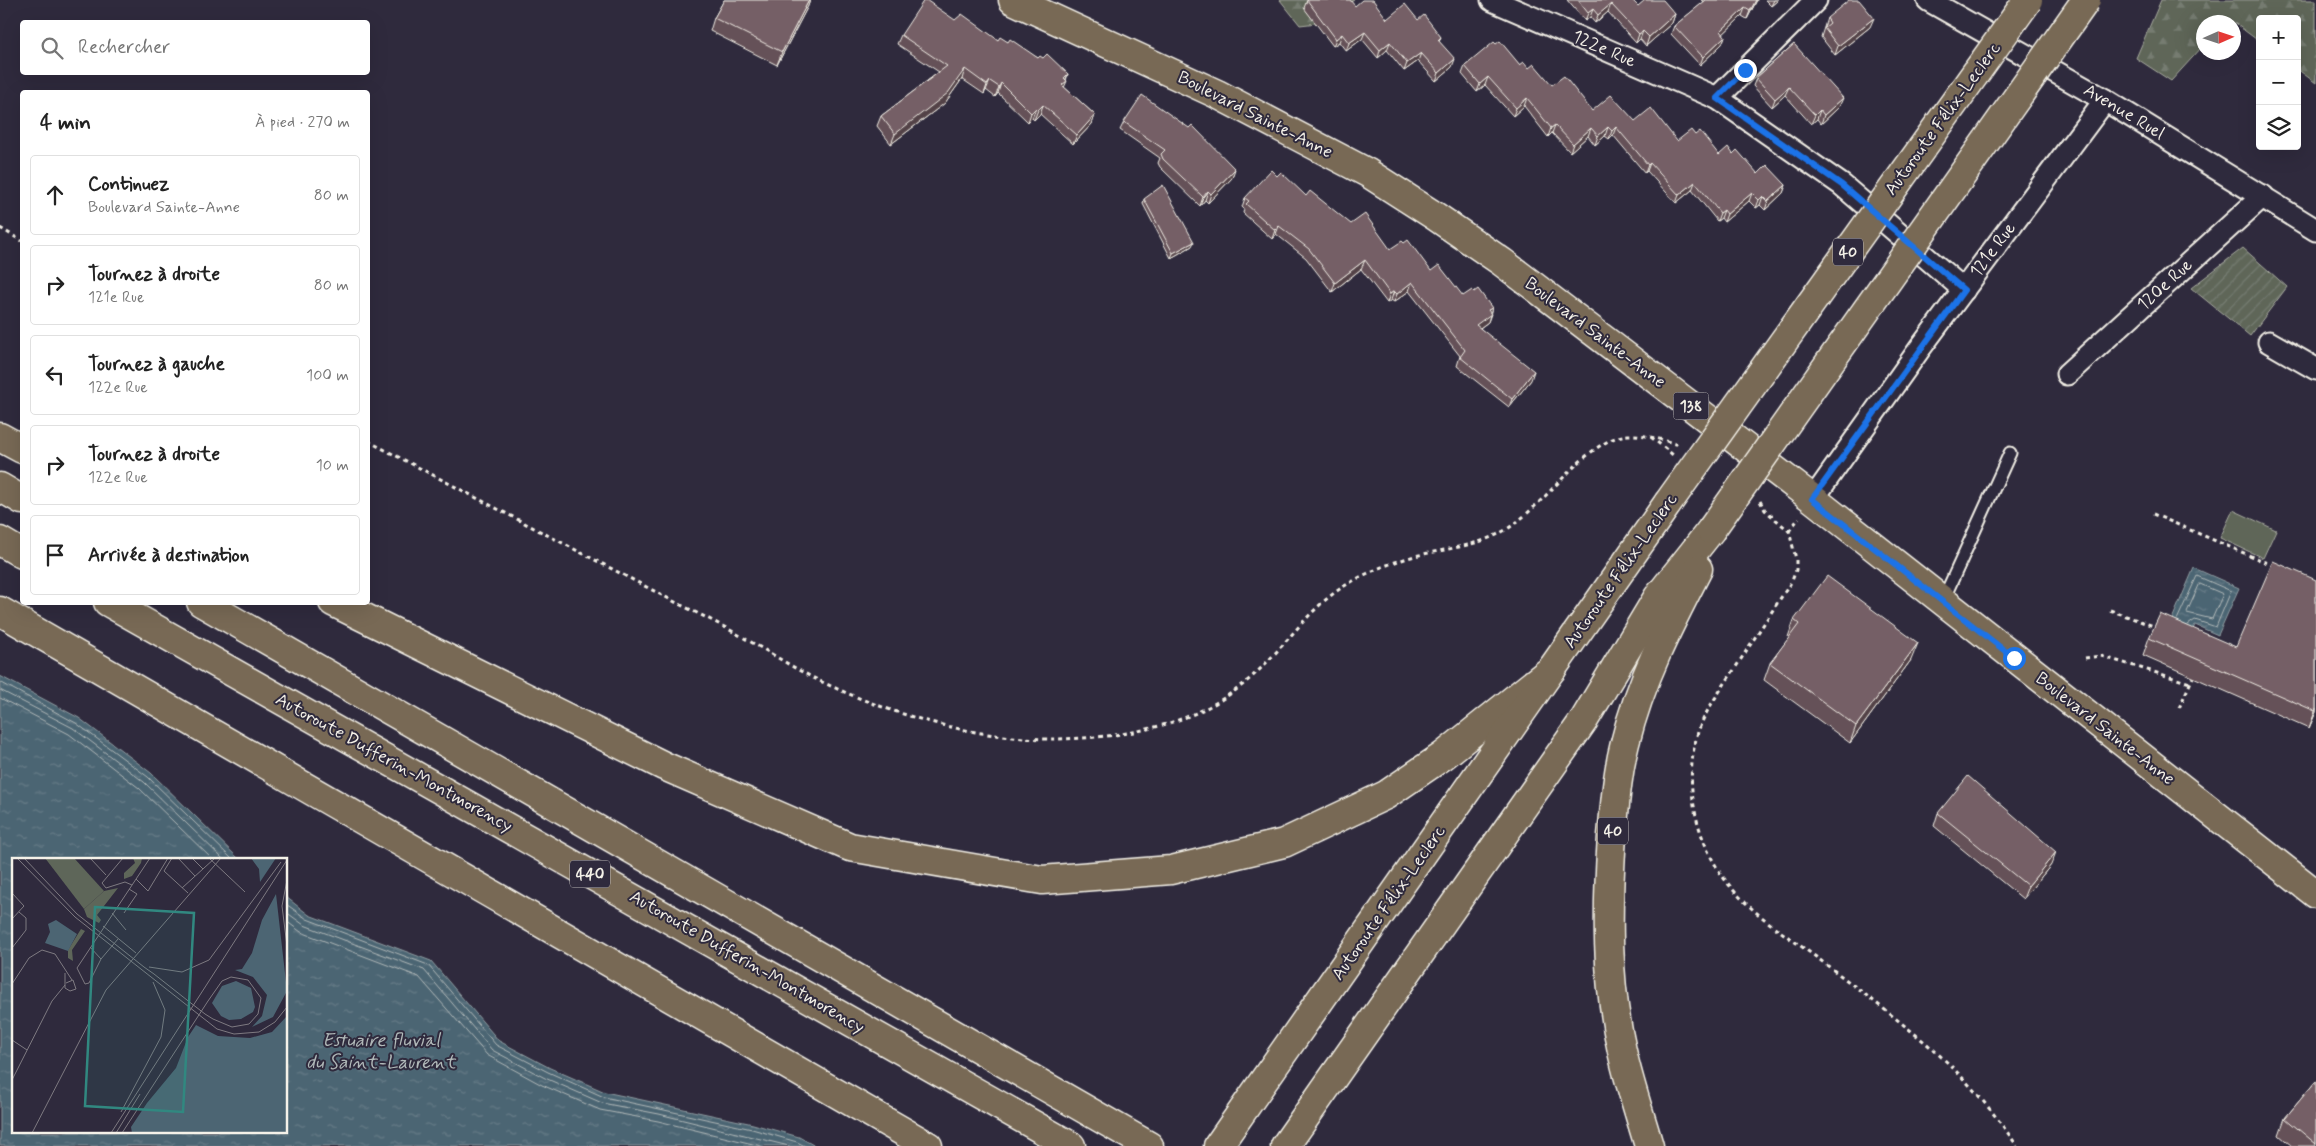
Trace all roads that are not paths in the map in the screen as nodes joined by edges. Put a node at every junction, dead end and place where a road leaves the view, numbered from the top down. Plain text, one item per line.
1 (1013, 0) edge
2 (1492, 0) edge
3 (1816, 0) edge
4 (1928, 0) edge
5 (2028, 0) edge
6 (2086, 0) edge
7 (1717, 98) junction
8 (2105, 100) junction
9 (2263, 196) junction
10 (2316, 230) edge
11 (1964, 290) junction
12 (2269, 342) dead end
13 (2316, 369) edge
14 (2067, 374) dead end
15 (0, 437) edge
16 (20, 447) edge
17 (2010, 453) dead end
18 (0, 488) edge
19 (20, 499) edge
20 (1812, 499) junction
21 (1711, 530) junction
22 (0, 542) edge
23 (20, 553) edge
24 (1942, 602) junction
25 (113, 605) edge
26 (206, 605) edge
27 (339, 605) edge
28 (0, 611) edge
29 (1552, 670) junction
30 (2316, 894) edge
31 (928, 1146) edge
32 (1071, 1146) edge
33 (1149, 1146) edge
34 (1218, 1146) edge
35 (1285, 1146) edge
36 (1649, 1146) edge

1 - 20 main road, Boulevard Sainte-Anne / 138
2 - 7 street, 122e Rue
3 - 7 street
4 - 8 street, Avenue Ruel
5 - 29 main road, Autoroute Félix-Leclerc / 40, bridge
6 - 21 main road, 40, bridge
7 - 11 street, 122e Rue
8 - 9 street, Avenue Ruel
8 - 11 street, 121e Rue
9 - 10 street, Avenue Ruel
9 - 14 street, 120e Rue
11 - 20 street, 121e Rue
12 - 13 street
15 - 16 main road
17 - 24 lane
18 - 19 main road
20 - 24 main road, Boulevard Sainte-Anne / 138
21 - 35 main road
21 - 36 main road, 40
22 - 23 main road
24 - 30 main road, Boulevard Sainte-Anne / 138
25 - 32 main road, Autoroute Dufferin-Montmorency / 440
26 - 33 main road, 440
27 - 29 main road
28 - 31 main road
29 - 34 main road, Autoroute Félix-Leclerc / 40

